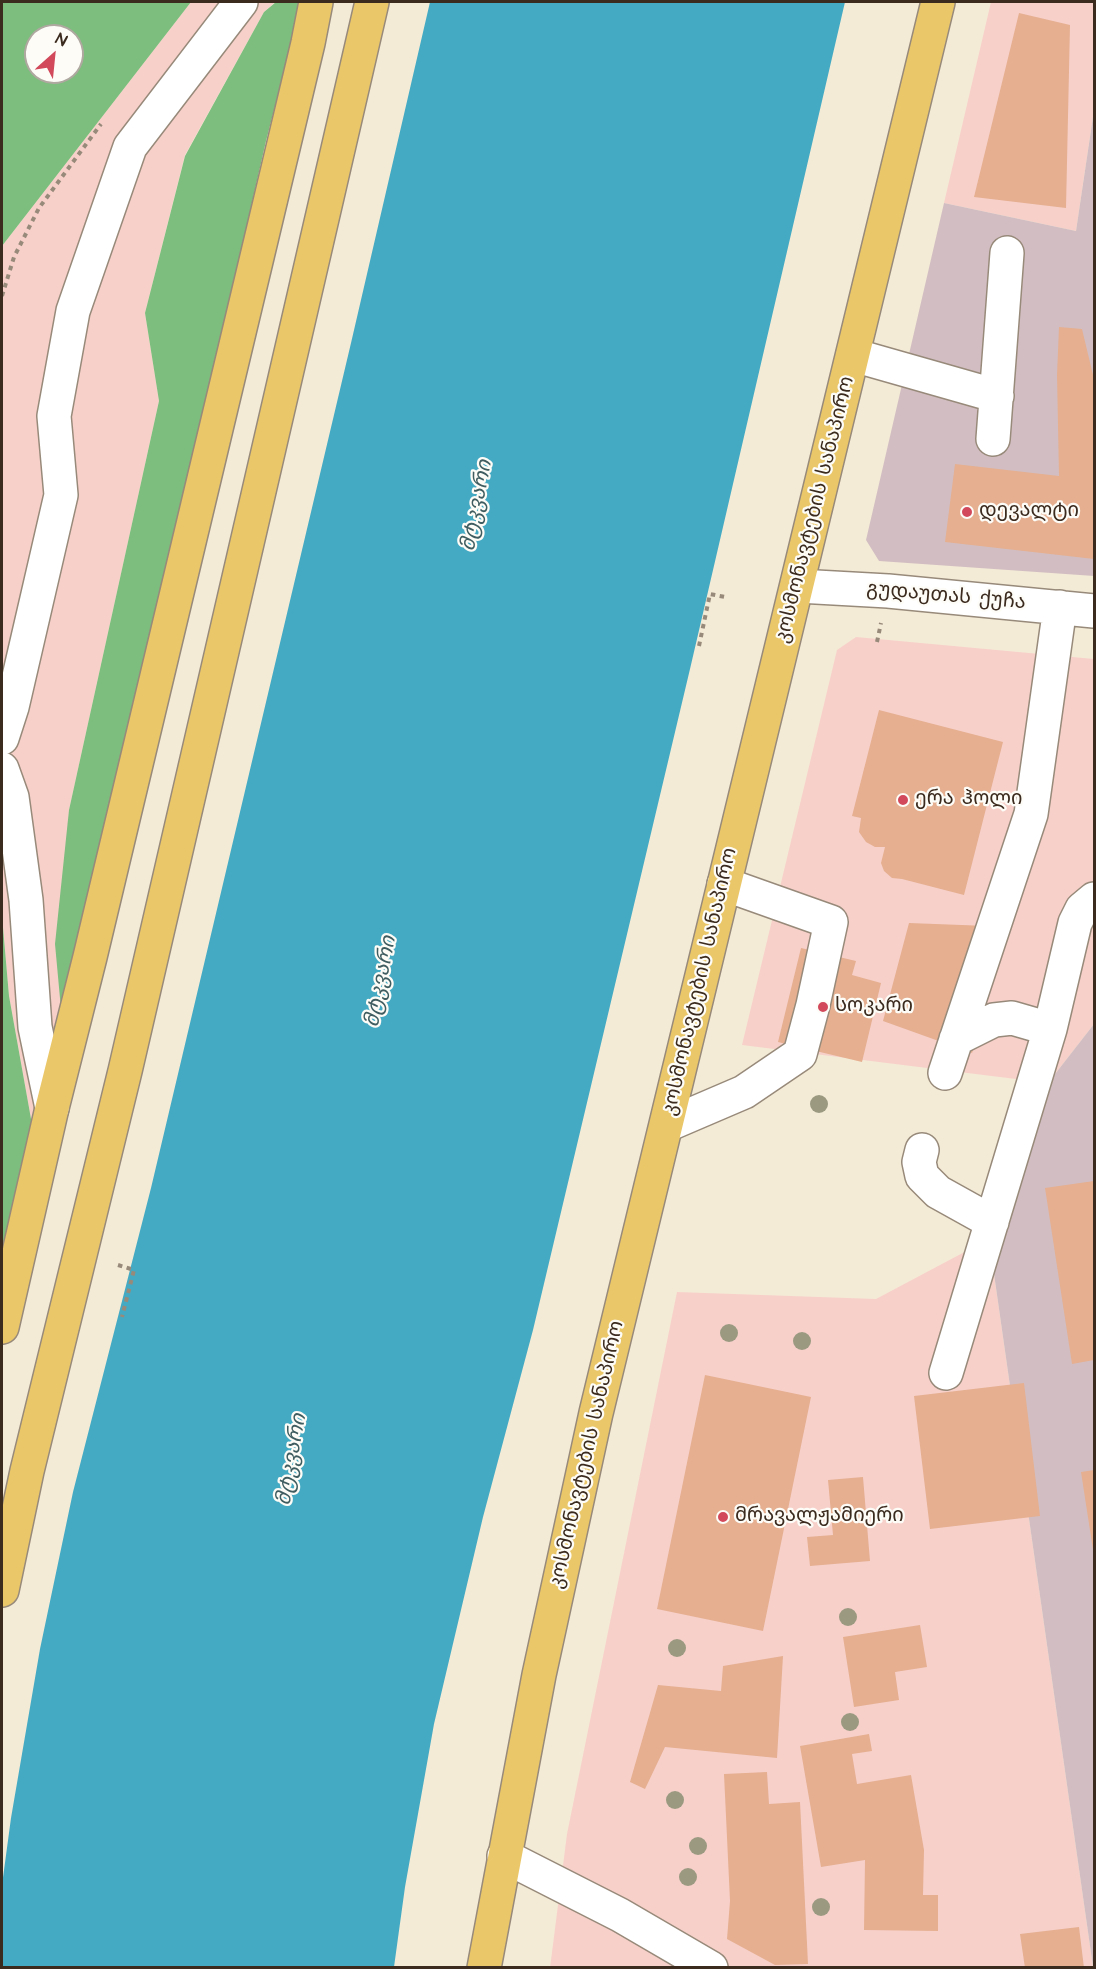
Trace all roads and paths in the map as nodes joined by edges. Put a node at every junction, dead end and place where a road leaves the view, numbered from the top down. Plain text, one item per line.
1 (241, 2) edge
2 (316, 2) edge
3 (938, 2) edge
4 (372, 4) edge
5 (108, 116) dead end
6 (1007, 253) dead end
7 (2, 296) edge
8 (853, 355) junction
9 (997, 396) junction
10 (993, 439) dead end
11 (798, 586) junction
12 (725, 597) dead end
13 (1060, 607) junction
14 (1095, 610) edge
15 (699, 646) dead end
16 (2, 738) edge
17 (2, 769) edge
18 (724, 884) junction
19 (1095, 899) edge
20 (1050, 1029) junction
21 (956, 1039) junction
22 (945, 1073) dead end
23 (52, 1107) junction
24 (667, 1125) junction
25 (922, 1150) dead end
26 (992, 1222) junction
27 (118, 1265) dead end
28 (122, 1317) dead end
29 (2, 1327) edge
30 (946, 1373) dead end
31 (2, 1590) edge
32 (504, 1856) junction
33 (484, 1968) edge
34 (711, 1968) edge

1 - 16 street
2 - 23 main road
3 - 8 main road, კოსმონავტების სანაპირო
4 - 31 main road
5 - 7 path
6 - 9 street
8 - 9 street
8 - 11 main road, კოსმონავტების სანაპირო
9 - 10 street
11 - 13 street, გუდაუთას ქუჩა
11 - 18 main road, კოსმონავტების სანაპირო
12 - 15 path
13 - 14 street, გუდაუთას ქუჩა
13 - 21 street
17 - 23 street
18 - 24 main road, კოსმონავტების სანაპირო
18 - 24 street
19 - 20 street
20 - 21 street
20 - 26 street
21 - 22 street
23 - 29 main road
24 - 32 main road, კოსმონავტების სანაპირო
25 - 26 street
26 - 30 street
27 - 28 path
32 - 33 main road, კოსმონავტების სანაპირო
32 - 34 street

